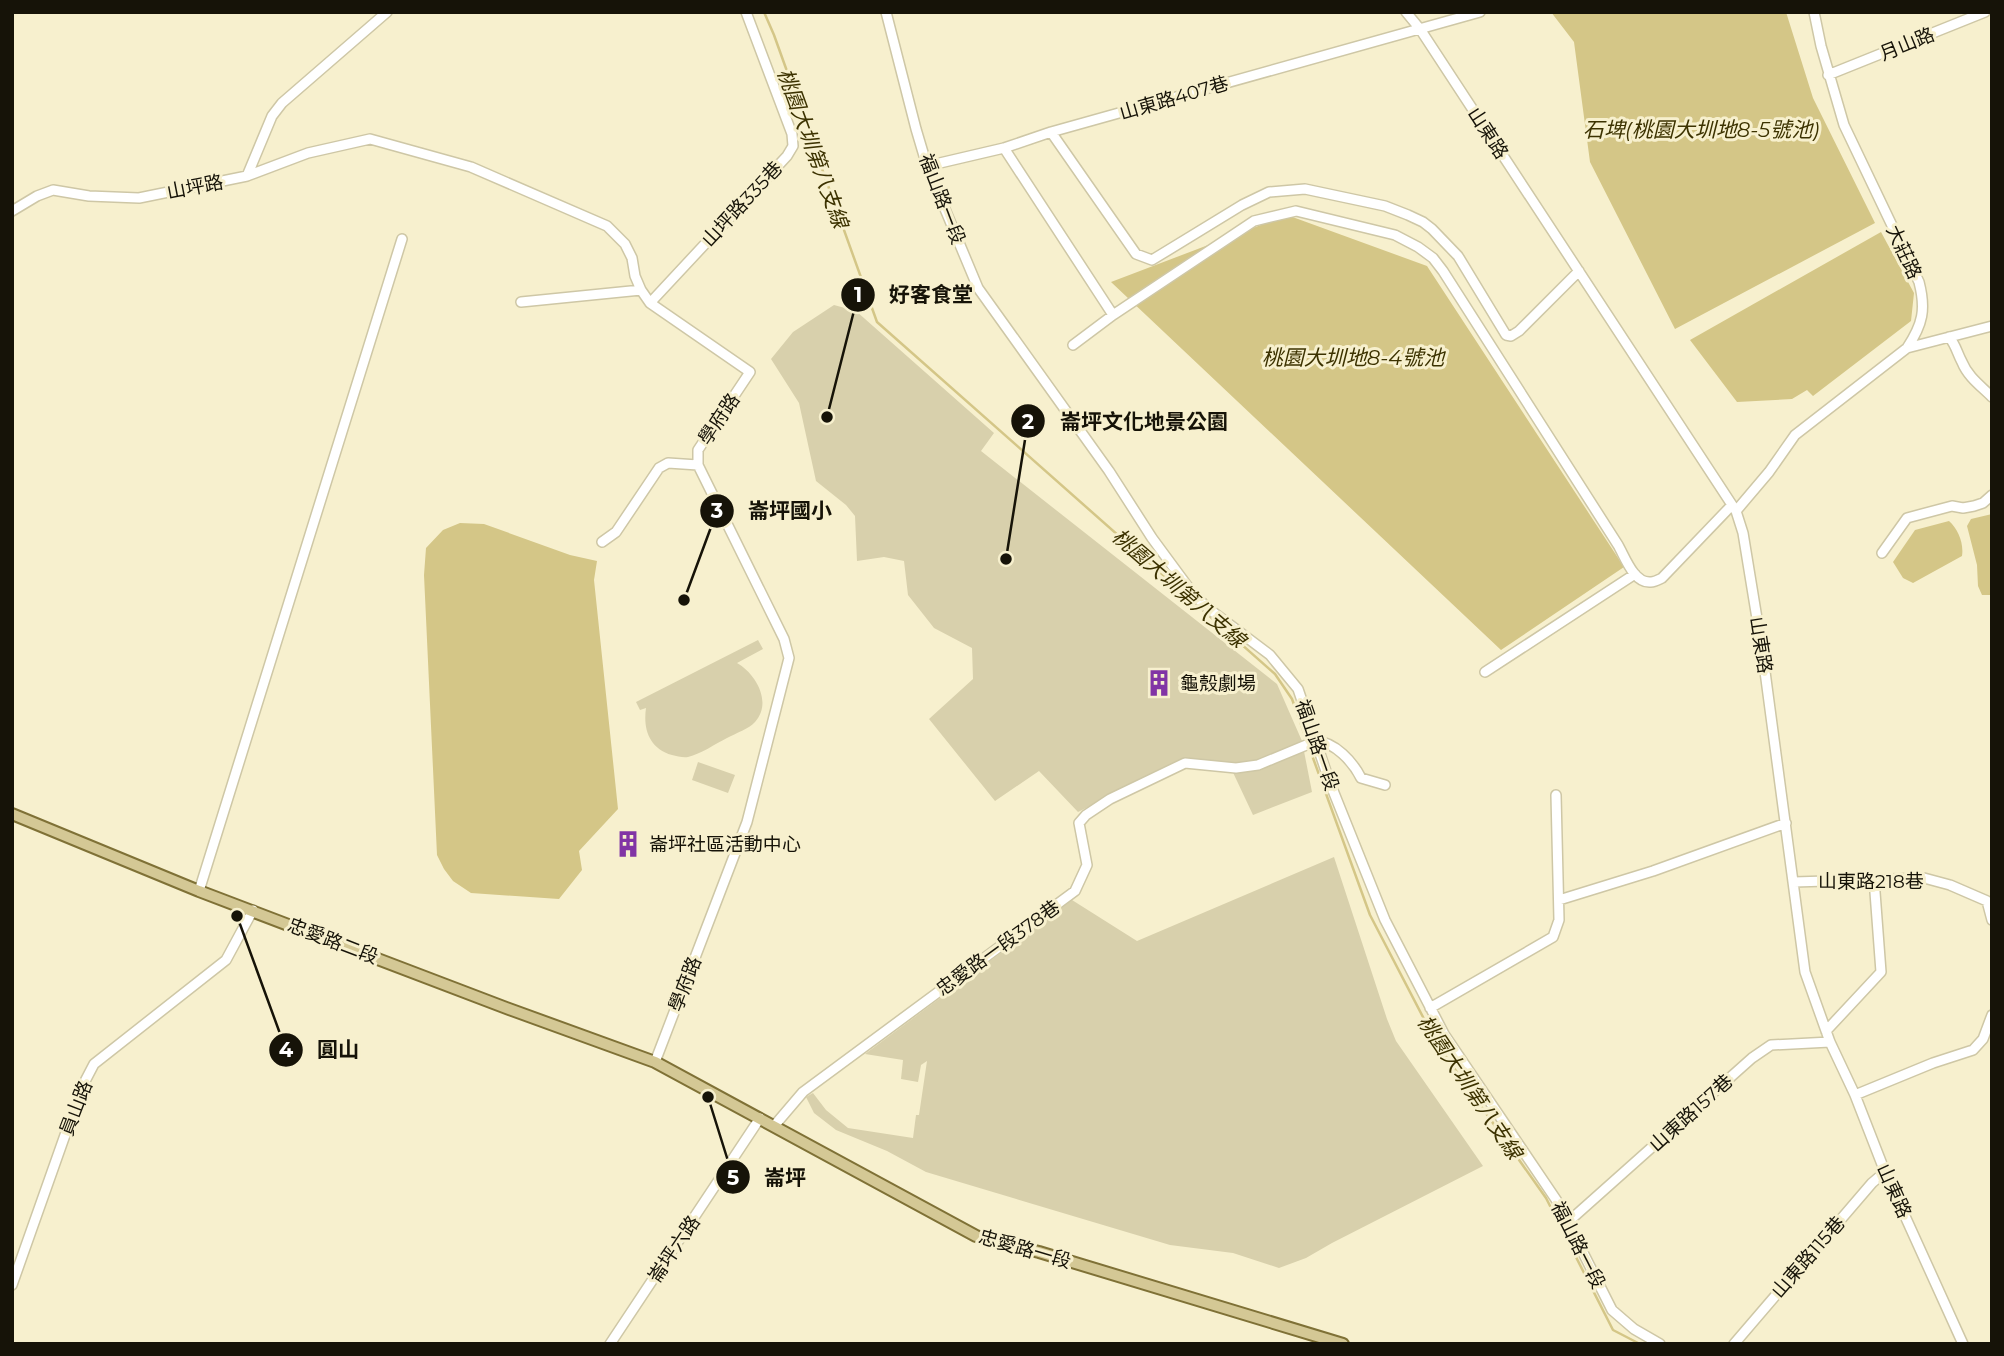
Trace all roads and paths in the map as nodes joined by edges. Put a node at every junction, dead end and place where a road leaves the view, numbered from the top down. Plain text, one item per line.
1 (387, 12) edge
2 (746, 12) edge
3 (886, 12) edge
4 (1406, 12) edge
5 (1480, 12) edge
6 (1814, 12) edge
7 (1985, 12) edge
8 (1420, 29) junction
9 (1828, 75) junction
10 (1051, 132) junction
11 (1004, 148) junction
12 (928, 166) junction
13 (247, 176) junction
14 (12, 211) edge
15 (402, 239) dead end
16 (1579, 271) junction
17 (641, 290) junction
18 (522, 302) dead end
19 (650, 303) junction
20 (1113, 314) junction
21 (1992, 326) edge
22 (1949, 337) junction
23 (1073, 345) dead end
24 (1907, 348) junction
25 (1992, 397) edge
26 (698, 465) junction
27 (1992, 495) edge
28 (1735, 508) junction
29 (602, 542) dead end
30 (1882, 553) dead end
31 (1635, 574) junction
32 (1485, 672) dead end
33 (1311, 743) junction
34 (1385, 785) dead end
35 (1556, 794) dead end
36 (12, 814) edge
37 (1786, 823) junction
38 (1874, 879) junction
39 (1794, 882) junction
40 (199, 891) junction
41 (1559, 900) junction
42 (253, 910) junction
43 (1992, 920) edge
44 (1430, 1008) junction
45 (1992, 1015) edge
46 (1826, 1031) junction
47 (1830, 1042) junction
48 (1979, 1045) junction
49 (1992, 1045) edge
50 (656, 1062) junction
51 (1855, 1095) junction
52 (760, 1118) junction
53 (774, 1126) junction
54 (1885, 1171) junction
55 (1568, 1222) junction
56 (12, 1285) edge
57 (610, 1344) edge
58 (1343, 1344) edge
59 (1660, 1344) edge
60 (1734, 1344) edge
61 (1963, 1344) edge

1 - 13 street, 山坪路
2 - 19 street, 山坪路335巷
3 - 12 street, 福山路一段
4 - 8 street, 山東路
5 - 8 street, 山東路407巷
6 - 9 street, 大莊路
7 - 9 street, 月山路
8 - 10 street, 山東路407巷
8 - 16 street, 山東路
9 - 24 street, 大莊路
10 - 11 street, 山東路407巷
10 - 16 street
11 - 12 street, 山東路407巷
11 - 20 street
12 - 33 street, 福山路一段
13 - 14 street, 山坪路
13 - 17 street, 學府路
15 - 40 street
16 - 28 street, 山東路
17 - 18 street
17 - 19 street, 學府路
19 - 26 street, 學府路
20 - 23 street
20 - 31 street
21 - 22 street
22 - 24 street
22 - 25 street
24 - 28 street, 大莊路
26 - 29 street
26 - 50 street, 學府路
27 - 30 street
28 - 31 street, 大莊路
28 - 37 street, 山東路
31 - 32 street
33 - 34 street
33 - 44 street, 福山路一段
33 - 53 street, 忠愛路一段378巷
35 - 41 street
36 - 40 main road, 忠愛路二段
37 - 39 street, 山東路
37 - 41 street
38 - 39 street, 山東路218巷
38 - 43 street, 山東路218巷
38 - 46 street
39 - 46 street, 山東路
40 - 42 main road, 忠愛路二段
41 - 44 street
42 - 50 main road, 忠愛路二段
42 - 56 street, 員山路
44 - 55 street, 福山路一段
45 - 48 street
46 - 47 street, 山東路
47 - 51 street, 山東路
47 - 55 street, 山東路157巷
48 - 49 street
48 - 51 street
50 - 52 main road, 忠愛路一段
51 - 54 street, 山東路
52 - 53 main road, 忠愛路一段
52 - 57 street, 崙坪六路
53 - 58 main road, 忠愛路一段
54 - 60 street, 山東路115巷
54 - 61 street, 山東路
55 - 59 street, 福山路一段

